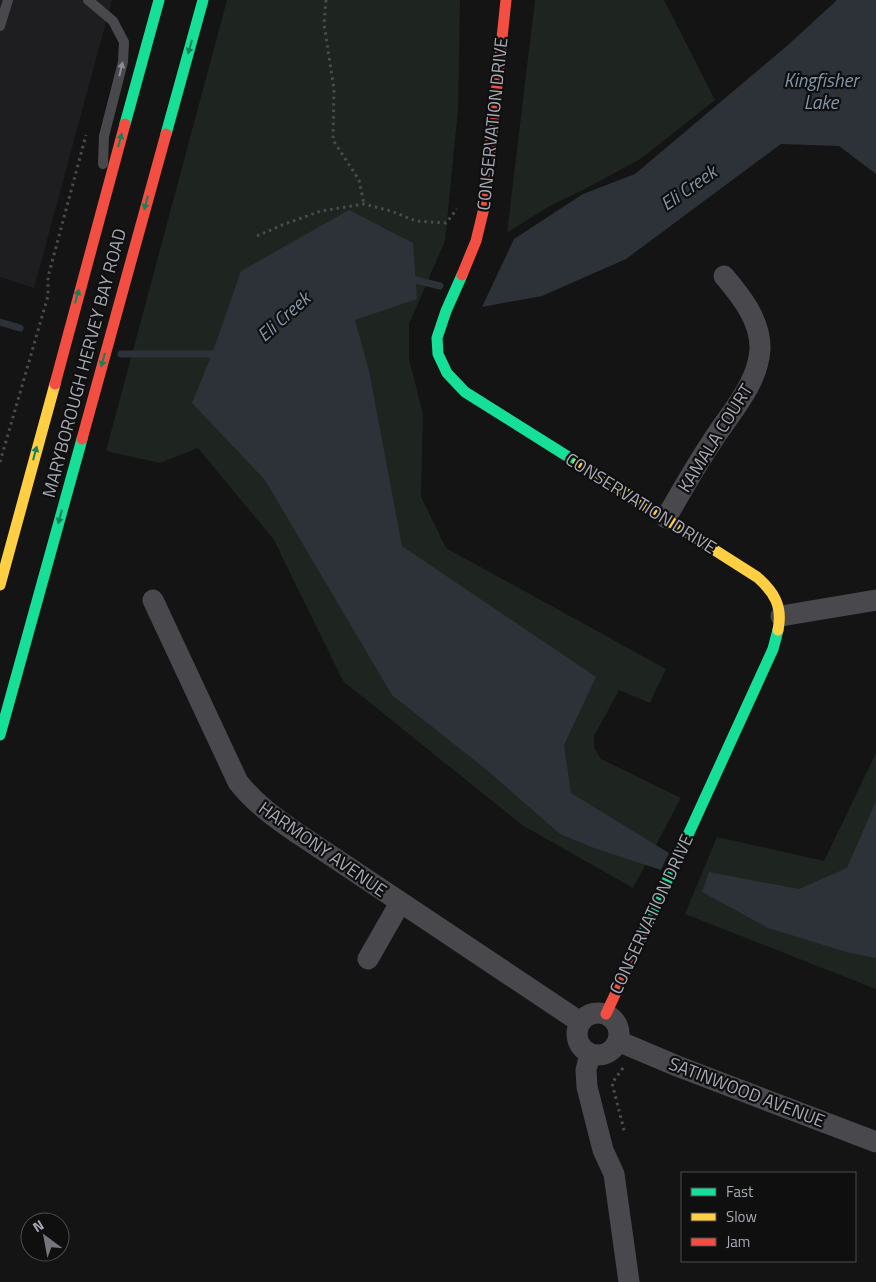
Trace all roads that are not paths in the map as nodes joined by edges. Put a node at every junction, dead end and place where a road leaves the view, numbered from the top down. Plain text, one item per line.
1 (8, 0) edge
2 (88, 0) edge
3 (159, 0) edge
4 (203, 0) edge
5 (506, 0) edge
6 (0, 26) edge
7 (103, 202) junction
8 (724, 276) dead end
9 (666, 518) junction
10 (0, 585) edge
11 (153, 600) dead end
12 (876, 600) edge
13 (781, 616) junction
14 (2, 717) edge
15 (0, 735) edge
16 (400, 904) junction
17 (368, 959) dead end
18 (606, 1014) junction
19 (580, 1022) junction
20 (627, 1045) junction
21 (590, 1054) junction
22 (876, 1142) edge
23 (629, 1282) edge

1 - 6 lane
7 -> 2 lane
7 -> 3 main road, MARYBOROUGH HERVEY BAY ROAD
4 -> 14 main road, MARYBOROUGH HERVEY BAY ROAD
5 - 9 main road, CONSERVATION DRIVE
10 -> 7 main road, MARYBOROUGH HERVEY BAY ROAD
8 - 9 street, KAMALA COURT
9 - 13 main road, CONSERVATION DRIVE
11 - 16 street, HARMONY AVENUE
12 - 13 street
13 - 18 main road, CONSERVATION DRIVE
14 - 15 main road, MARYBOROUGH HERVEY BAY ROAD
16 - 17 street
16 - 19 street, HARMONY AVENUE
18 - 19 street
18 - 20 street
19 - 21 street
20 - 21 street
20 - 22 street, SATINWOOD AVENUE
21 - 23 street

